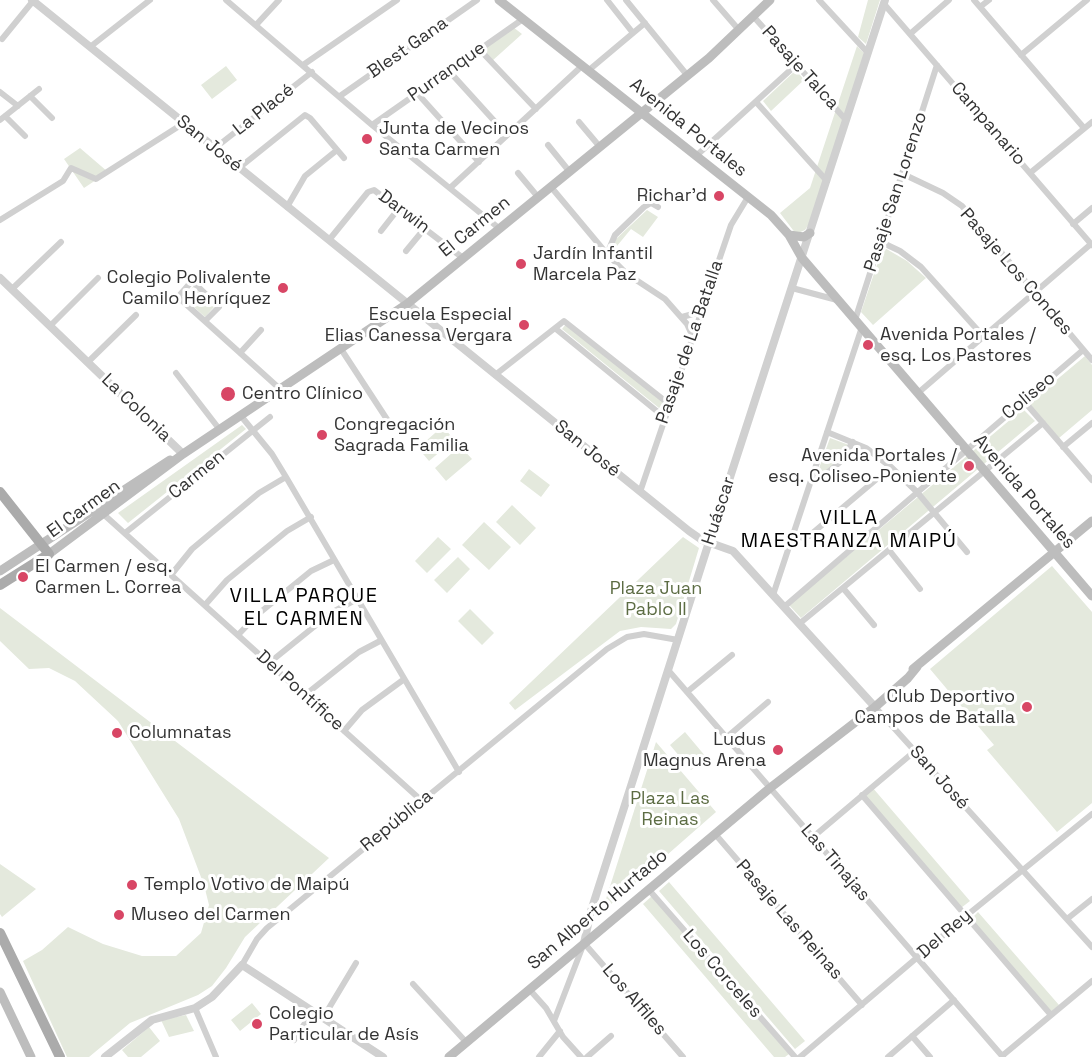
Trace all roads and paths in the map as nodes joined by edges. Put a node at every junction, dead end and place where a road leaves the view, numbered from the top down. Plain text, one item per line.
1 (32, 0) edge
2 (150, 0) edge
3 (226, 0) edge
4 (279, 0) edge
5 (397, 0) edge
6 (477, 0) edge
7 (499, 0) edge
8 (607, 0) edge
9 (626, 0) edge
10 (713, 0) edge
11 (770, 0) edge
12 (819, 0) edge
13 (949, 0) edge
14 (974, 0) edge
15 (989, 0) edge
16 (1087, 0) edge
17 (884, 2) edge
18 (980, 7) junction
19 (1092, 8) edge
20 (753, 16) junction
21 (523, 19) junction
22 (645, 23) junction
23 (256, 25) junction
24 (739, 30) junction
25 (633, 33) junction
26 (910, 34) junction
27 (2, 39) dead end
28 (90, 47) junction
29 (479, 50) junction
30 (868, 53) junction
31 (1021, 55) junction
32 (797, 64) junction
33 (303, 65) junction
34 (937, 65) junction
35 (586, 68) junction
36 (448, 71) junction
37 (312, 72) junction
38 (687, 75) junction
39 (39, 89) dead end
40 (0, 92) edge
41 (417, 93) junction
42 (30, 96) junction
43 (340, 96) junction
44 (756, 102) junction
45 (18, 106) junction
46 (536, 109) junction
47 (642, 112) junction
48 (2, 118) edge
49 (52, 118) dead end
50 (846, 120) junction
51 (579, 122) dead end
52 (1092, 122) edge
53 (184, 123) junction
54 (372, 125) junction
55 (1084, 128) junction
56 (507, 135) junction
57 (25, 136) dead end
58 (548, 145) dead end
59 (600, 147) junction
60 (215, 148) junction
61 (336, 150) junction
62 (696, 156) junction
63 (344, 158) dead end
64 (479, 162) junction
65 (239, 168) junction
66 (569, 171) junction
67 (518, 173) dead end
68 (1030, 173) junction
69 (903, 174) junction
70 (826, 181) junction
71 (551, 187) junction
72 (450, 188) junction
73 (538, 197) junction
74 (748, 197) junction
75 (287, 207) junction
76 (658, 207) dead end
77 (399, 208) junction
78 (1092, 208) edge
79 (0, 220) edge
80 (1074, 224) junction
81 (425, 228) junction
82 (500, 228) junction
83 (381, 231) dead end
84 (810, 233) junction
85 (615, 235) junction
86 (789, 235) junction
87 (594, 239) junction
88 (328, 240) junction
89 (61, 242) dead end
90 (881, 242) junction
91 (1092, 245) edge
92 (406, 251) dead end
93 (607, 254) junction
94 (463, 258) junction
95 (802, 258) junction
96 (0, 278) edge
97 (98, 278) dead end
98 (792, 288) junction
99 (12, 289) junction
100 (1035, 293) junction
101 (838, 300) junction
102 (407, 304) junction
103 (700, 312) junction
104 (136, 315) dead end
105 (682, 317) junction
106 (205, 321) junction
107 (858, 323) junction
108 (50, 326) junction
109 (556, 329) junction
110 (261, 330) dead end
111 (692, 336) junction
112 (983, 336) junction
113 (341, 349) junction
114 (1083, 350) junction
115 (240, 353) junction
116 (1092, 360) edge
117 (88, 362) junction
118 (176, 373) dead end
119 (495, 375) junction
120 (280, 389) junction
121 (918, 393) junction
122 (1023, 400) junction
123 (669, 404) junction
124 (241, 416) junction
125 (270, 417) dead end
126 (664, 417) junction
127 (1043, 423) junction
128 (1092, 423) edge
129 (392, 427) dead end
130 (220, 430) junction
131 (253, 430) junction
132 (827, 432) junction
133 (853, 442) junction
134 (1063, 447) junction
135 (966, 449) junction
136 (183, 454) junction
137 (891, 467) junction
138 (985, 471) junction
139 (286, 477) junction
140 (812, 478) junction
141 (1092, 480) edge
142 (0, 492) edge
143 (640, 492) junction
144 (917, 492) junction
145 (100, 511) junction
146 (934, 513) junction
147 (310, 517) junction
148 (1092, 521) edge
149 (125, 533) junction
150 (793, 535) junction
151 (709, 542) junction
152 (43, 544) junction
153 (889, 550) junction
154 (967, 552) dead end
155 (1055, 552) junction
156 (49, 554) junction
157 (334, 560) junction
158 (0, 571) edge
159 (171, 575) junction
160 (0, 585) edge
161 (843, 588) junction
162 (920, 589) dead end
163 (773, 595) junction
164 (1092, 596) edge
165 (357, 599) junction
166 (205, 605) junction
167 (784, 607) junction
168 (799, 624) junction
169 (874, 625) dead end
170 (238, 635) junction
171 (380, 640) junction
172 (678, 640) junction
173 (732, 655) dead end
174 (269, 663) junction
175 (668, 670) junction
176 (403, 680) junction
177 (687, 692) junction
178 (305, 695) junction
179 (768, 702) dead end
180 (873, 704) junction
181 (344, 730) junction
182 (727, 737) junction
183 (915, 751) junction
184 (459, 772) junction
185 (770, 788) junction
186 (862, 795) junction
187 (422, 801) junction
188 (1092, 814) edge
189 (716, 835) junction
190 (813, 837) junction
191 (1022, 870) junction
192 (650, 890) junction
193 (1092, 899) edge
194 (966, 916) junction
195 (1067, 919) junction
196 (0, 933) edge
197 (584, 943) junction
198 (1092, 947) edge
199 (917, 958) junction
200 (356, 963) dead end
201 (242, 965) junction
202 (1092, 981) edge
203 (413, 984) dead end
204 (529, 989) junction
205 (0, 992) edge
206 (954, 1000) junction
207 (862, 1005) junction
208 (195, 1008) junction
209 (313, 1011) junction
210 (1051, 1015) junction
211 (323, 1018) junction
212 (554, 1021) junction
213 (560, 1031) junction
214 (611, 1036) dead end
215 (912, 1036) junction
216 (294, 1040) dead end
217 (466, 1042) junction
218 (31, 1057) edge
219 (60, 1057) edge
220 (105, 1057) edge
221 (216, 1057) edge
222 (383, 1057) edge
223 (448, 1057) edge
224 (538, 1057) edge
225 (580, 1057) edge
226 (587, 1057) edge
227 (683, 1057) edge
228 (795, 1057) edge
229 (801, 1057) edge
230 (888, 1057) edge
231 (930, 1057) edge
232 (1002, 1057) edge

1 - 27 street
1 - 28 street, San José
2 - 28 street
3 - 23 street
4 - 23 street
5 - 33 street, La Placé
6 - 43 street, Blest Gana
7 - 21 main road, Avenida Portales
8 - 25 street
9 - 22 street
10 - 24 street
11 - 20 main road, El Carmen
12 - 30 street
13 - 26 street
14 - 18 street
15 - 18 street
16 - 19 street
16 - 31 street
17 - 26 street, Campanario
17 - 30 street, Huáscar
18 - 31 street
20 - 24 main road, El Carmen
20 - 32 street, Pasaje Talca
21 - 29 street, Purranque
21 - 35 main road, Avenida Portales
22 - 25 street
22 - 38 street
23 - 33 street
24 - 38 main road, El Carmen
25 - 35 street
26 - 34 street, Campanario
28 - 53 street, San José
29 - 36 street, Purranque
29 - 46 street
30 - 50 street, Huáscar
31 - 55 street
32 - 44 street
32 - 50 street, Pasaje Talca
33 - 37 street
34 - 68 street, Campanario
34 - 69 street, Pasaje San Lorenzo
35 - 46 street
35 - 47 main road, Avenida Portales
36 - 41 street, Purranque
36 - 56 street
37 - 43 street
37 - 60 street, La Placé
38 - 47 main road, El Carmen
39 - 42 street
40 - 45 street
41 - 54 street, Purranque
41 - 64 street
42 - 45 street
42 - 49 street
43 - 54 street
44 - 62 street
44 - 70 street
45 - 48 street
46 - 56 street
47 - 59 main road, El Carmen
47 - 62 main road, Avenida Portales
48 - 57 street
50 - 70 street, Huáscar
51 - 59 street
52 - 55 street
53 - 60 street, San José
53 - 79 street
54 - 72 street
55 - 68 street
56 - 64 street
58 - 66 street
59 - 66 main road, El Carmen
60 - 65 street, San José
61 - 63 street
61 - 65 street
61 - 75 street
62 - 74 main road, Avenida Portales
64 - 72 street
65 - 75 street, San José
66 - 71 main road, El Carmen
67 - 73 street
68 - 80 street, Campanario
69 - 90 street, Pasaje San Lorenzo
69 - 100 street, Pasaje Los Condes
70 - 84 street, Huáscar
71 - 73 main road, El Carmen
71 - 87 street
72 - 82 street
73 - 82 main road, El Carmen
74 - 86 main road, Avenida Portales
74 - 103 street, Pasaje de La Batalla
75 - 88 street, San José
76 - 85 street
77 - 81 street, Darwin
77 - 83 street
77 - 88 street, Darwin
78 - 80 street
80 - 91 street, Campanario
81 - 92 street
81 - 94 street, Darwin
82 - 94 main road, El Carmen
84 - 86 main road
84 - 95 street, Huáscar
85 - 87 street
85 - 93 street
86 - 95 main road, Avenida Portales
87 - 93 street
88 - 102 street, San José
89 - 99 street
90 - 107 street, Pasaje San Lorenzo
90 - 112 street
91 - 100 street
93 - 105 street
94 - 102 main road, El Carmen
95 - 98 street, Huáscar
95 - 101 main road, Avenida Portales
96 - 99 street, La Colonia
97 - 108 street
98 - 101 street
98 - 151 street, Huáscar
99 - 108 street, La Colonia
100 - 112 street
100 - 114 street, Pasaje Los Condes
101 - 107 main road, Avenida Portales
102 - 113 main road, El Carmen
102 - 119 street, San José
103 - 105 street
103 - 111 street, Pasaje de La Batalla
104 - 117 street, La Colonia
105 - 111 street
106 - 106 street
106 - 115 street
107 - 121 main road, Avenida Portales
107 - 132 street, Pasaje San Lorenzo
108 - 117 street, La Colonia
109 - 119 street
109 - 123 street
109 - 126 street
110 - 115 street
111 - 123 street, Pasaje de La Batalla
112 - 121 street
113 - 120 main road, El Carmen
113 - 129 street
114 - 116 street, Pasaje Los Condes
114 - 122 street, Coliseo
115 - 120 street
117 - 136 street, La Colonia
118 - 130 street
119 - 143 street, San José
120 - 124 main road, El Carmen
121 - 135 main road, Avenida Portales
122 - 127 street
122 - 135 street, Coliseo
123 - 126 street, Pasaje de La Batalla
124 - 130 main road, El Carmen
124 - 131 street
125 - 131 street, Carmen
126 - 143 street, Pasaje de La Batalla
127 - 134 street
127 - 138 street, Coliseo
128 - 134 street
130 - 136 main road, El Carmen
131 - 139 street
131 - 149 street, Carmen
132 - 133 street
132 - 140 street, Pasaje San Lorenzo
133 - 137 street
133 - 140 street
134 - 141 street
135 - 138 main road, Avenida Portales
135 - 144 street, Coliseo
136 - 145 main road, El Carmen
137 - 144 street
137 - 150 street
138 - 146 street, Coliseo
138 - 155 main road, Avenida Portales
139 - 147 street
139 - 159 street
140 - 150 street, Pasaje San Lorenzo
142 - 152 main road
143 - 151 street, San José
144 - 146 street
144 - 167 street, Coliseo
145 - 149 street, Del Pontífice
145 - 152 main road, El Carmen
145 - 156 main road, El Carmen
146 - 153 street, Coliseo
146 - 154 street
147 - 157 street
147 - 166 street
148 - 155 main road, San Alberto Hurtado
149 - 159 street, Del Pontífice
150 - 163 street, Pasaje San Lorenzo
151 - 163 street, San José
151 - 172 street, Huáscar
152 - 156 main road
152 - 158 main road, El Carmen
153 - 161 street, Coliseo
153 - 162 street
155 - 164 main road, Avenida Portales
155 - 180 main road, San Alberto Hurtado
156 - 160 main road, El Carmen
157 - 165 street
157 - 170 street
159 - 166 street, Del Pontífice
161 - 168 street, Coliseo
161 - 169 street
163 - 167 street, San José
165 - 171 street
165 - 174 street
166 - 170 street, Del Pontífice
167 - 168 street, San José
168 - 180 street, San José
170 - 174 street, Del Pontífice
171 - 176 street
171 - 178 street
172 - 175 street, Huáscar
172 - 184 street, República
173 - 177 street
174 - 178 street, Del Pontífice
175 - 177 street, Las Tinajas
175 - 197 street, Huáscar
176 - 181 street
176 - 184 street
177 - 182 street, Las Tinajas
178 - 181 street, Del Pontífice
179 - 182 street
180 - 183 street, San José
180 - 185 main road, San Alberto Hurtado
181 - 187 street, Del Pontífice
182 - 185 street, Las Tinajas
183 - 186 street
183 - 191 street, San José
184 - 187 street, República
185 - 189 main road, San Alberto Hurtado
185 - 190 street, Las Tinajas
186 - 190 street
186 - 194 street
187 - 201 street, República
188 - 191 street, Del Rey
189 - 192 main road, San Alberto Hurtado
189 - 207 street, Pasaje Las Reinas
190 - 199 street, Las Tinajas
191 - 194 street, Del Rey
191 - 195 street, San José
192 - 197 main road, San Alberto Hurtado
192 - 228 street, Los Corceles
193 - 195 street
194 - 199 street, Del Rey
194 - 210 street
195 - 198 street, San José
196 - 219 main road
197 - 204 main road, San Alberto Hurtado
197 - 212 street, Huáscar
197 - 227 street, Los Alfiles
199 - 206 street, Las Tinajas
199 - 207 street, Del Rey
200 - 211 street
201 - 208 street, República
201 - 209 street
202 - 210 street
203 - 217 street
204 - 212 street
204 - 217 main road, San Alberto Hurtado
205 - 218 main road
206 - 215 street
206 - 232 street, Las Tinajas
207 - 229 street, Del Rey
208 - 220 street, República
208 - 221 street
209 - 211 street
209 - 216 street
210 - 232 street
211 - 222 street
212 - 213 street
213 - 224 street
213 - 225 street
214 - 226 street
215 - 230 street
215 - 231 street
217 - 223 main road, San Alberto Hurtado

